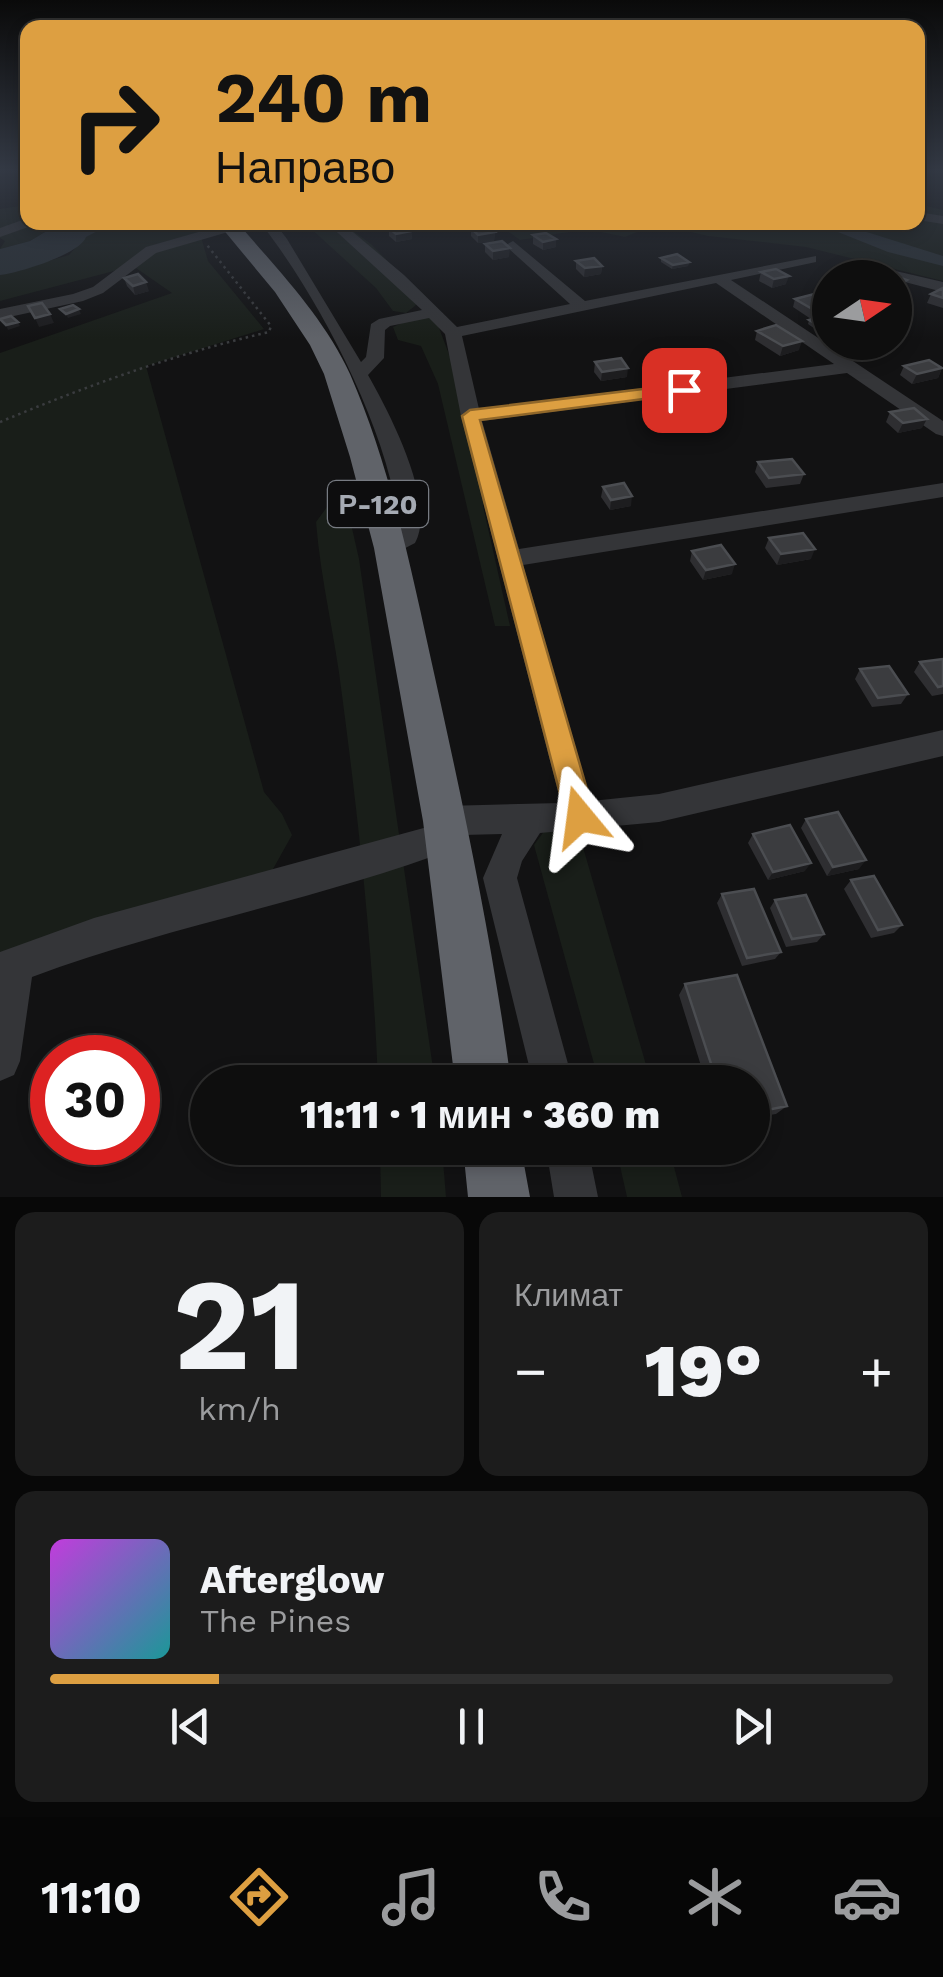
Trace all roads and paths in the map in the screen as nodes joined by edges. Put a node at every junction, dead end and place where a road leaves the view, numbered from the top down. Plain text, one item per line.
1 (213, 230) edge
2 (232, 230) edge
3 (272, 230) edge
4 (342, 230) edge
5 (195, 236) junction
6 (513, 244) edge
7 (811, 259) dead end
8 (722, 280) junction
9 (912, 280) edge
10 (943, 287) edge
11 (584, 308) junction
12 (432, 313) junction
13 (0, 314) edge
14 (454, 333) junction
15 (853, 367) junction
16 (361, 372) junction
17 (470, 416) junction
18 (0, 422) edge
19 (943, 430) edge
20 (943, 490) edge
21 (390, 548) junction
22 (510, 558) junction
23 (943, 743) edge
24 (580, 817) junction
25 (531, 818) junction
26 (446, 828) junction
27 (7, 968) edge
28 (0, 1062) edge
29 (481, 1065) edge
30 (549, 1065) edge
31 (495, 1165) edge
32 (570, 1165) edge
33 (500, 1197) edge
34 (576, 1197) edge

1 - 5 street
2 - 21 highway, Р-120
3 - 16 street
4 - 12 street
5 - 13 street
5 - 18 path
6 - 11 street
7 - 8 street
8 - 11 street
8 - 15 street
9 - 10 street
11 - 14 street
12 - 14 street
12 - 16 street
14 - 17 street
15 - 17 street
15 - 19 street
16 - 21 street
17 - 22 street
20 - 22 street
21 - 26 highway, Р-120
22 - 24 street
23 - 24 street
24 - 25 street
25 - 26 street
25 - 30 street
26 - 27 street
26 - 29 highway, Р-120
27 - 28 street
31 - 33 highway
32 - 34 street

